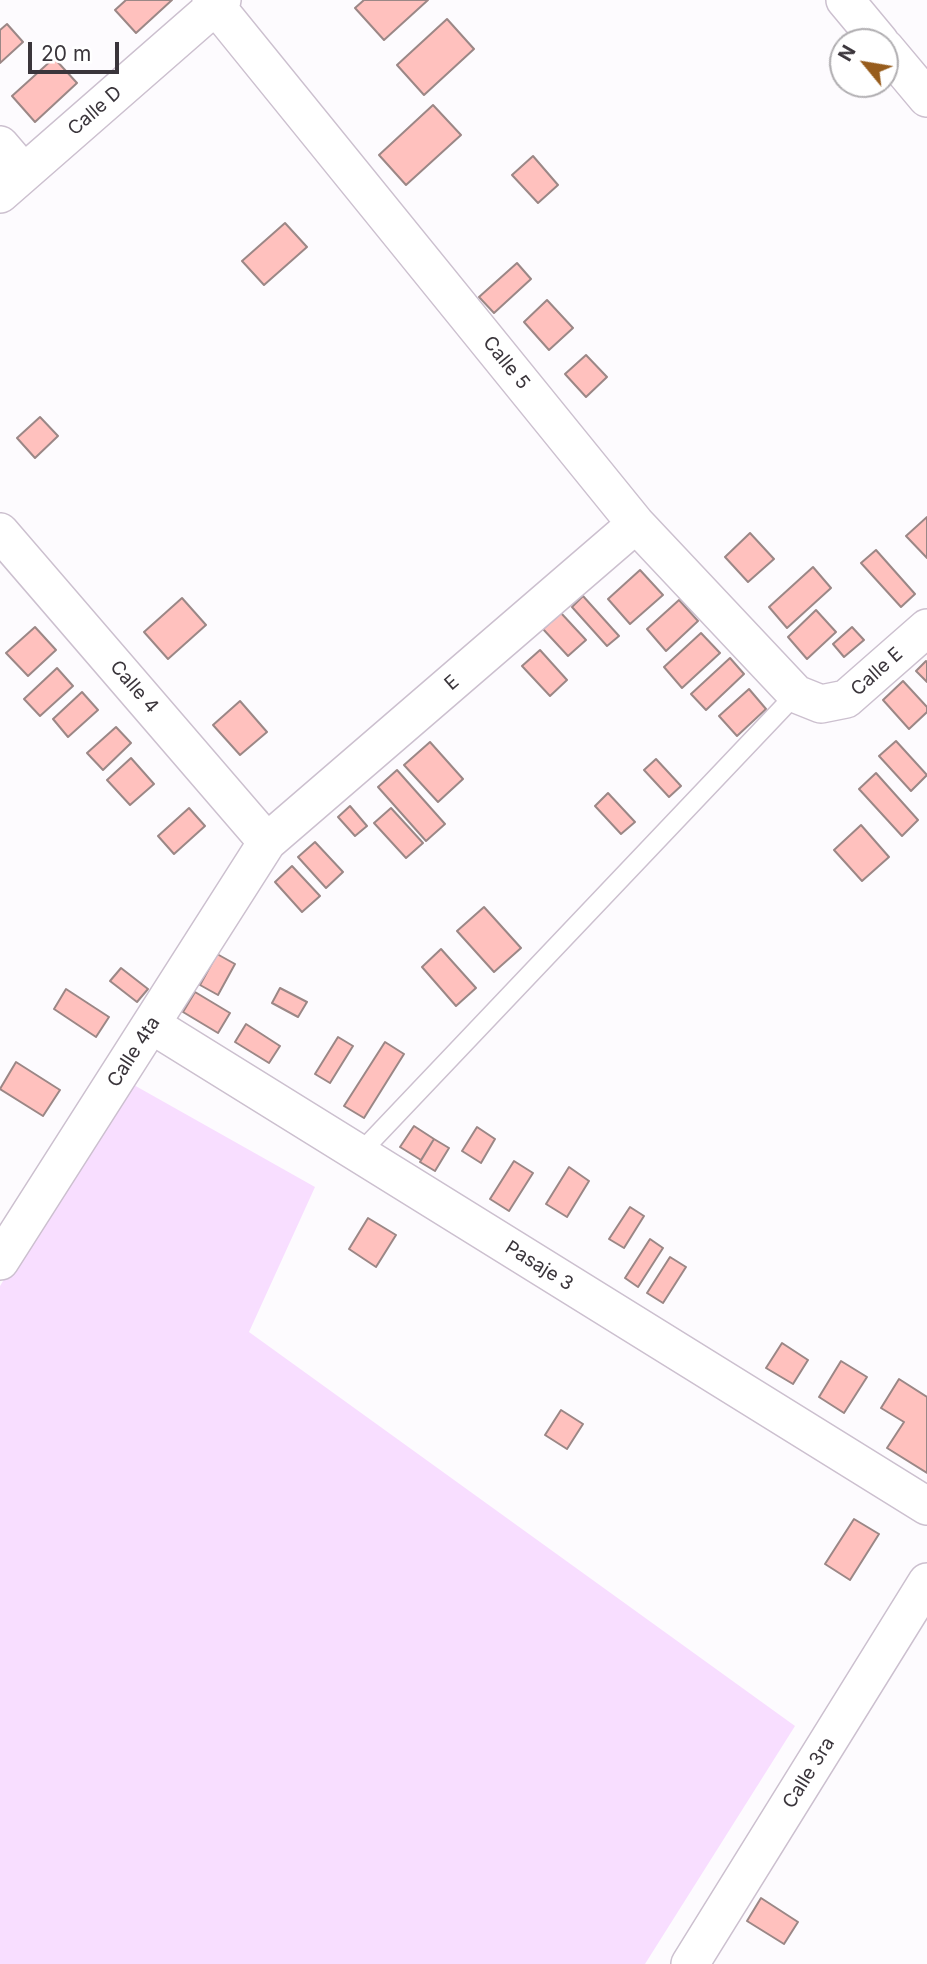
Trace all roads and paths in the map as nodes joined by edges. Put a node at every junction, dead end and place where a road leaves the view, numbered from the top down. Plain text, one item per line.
1 (845, 0) edge
2 (216, 2) edge
3 (868, 28) edge
4 (899, 65) edge
5 (927, 98) edge
6 (0, 145) edge
7 (12, 184) edge
8 (636, 524) junction
9 (0, 532) edge
10 (927, 628) edge
11 (808, 699) junction
12 (267, 842) junction
13 (152, 1025) junction
14 (359, 1154) junction
15 (0, 1261) edge
16 (927, 1506) edge
17 (927, 1582) edge
18 (690, 1964) edge

1 - 3 street
2 - 7 street, Calle D
2 - 8 street, Calle 5
4 - 5 street
6 - 7 street
8 - 11 street, Calle 5
8 - 12 street, E
9 - 12 street, Calle 4
10 - 11 street, Calle E
11 - 14 lane
12 - 13 street, Calle 4ta
13 - 14 street, Pasaje 3
13 - 15 street, Calle 4ta
14 - 16 street, Pasaje 3
17 - 18 street, Calle 3ra

